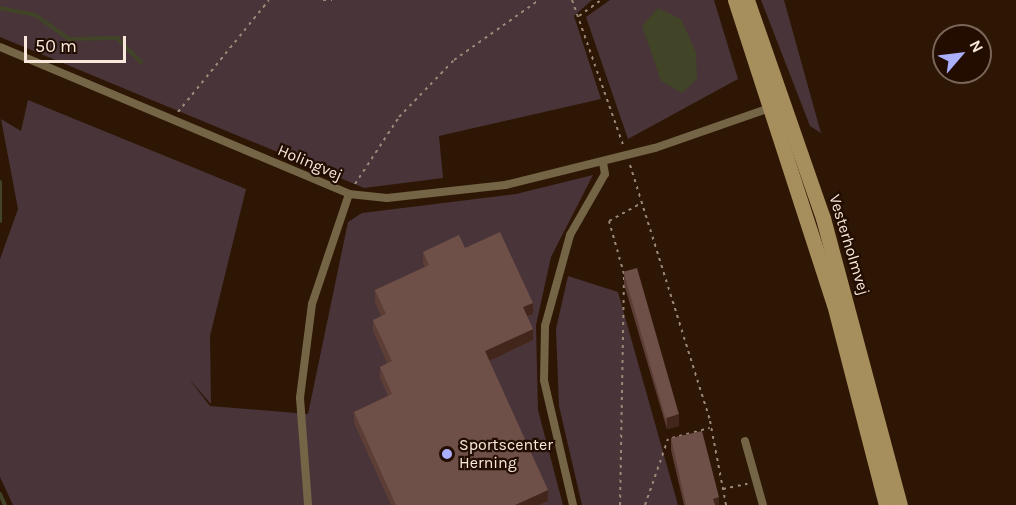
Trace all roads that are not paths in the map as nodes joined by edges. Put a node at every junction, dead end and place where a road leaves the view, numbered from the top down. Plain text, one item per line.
1 (735, 0) edge
2 (747, 0) edge
3 (0, 47) edge
4 (779, 105) junction
5 (603, 163) junction
6 (349, 194) junction
7 (745, 441) dead end
8 (308, 505) edge
9 (573, 505) edge
10 (763, 505) edge
11 (886, 505) edge
12 (900, 505) edge

1 - 4 street, Vesterholmvej
2 - 4 street, Vesterholmvej
3 - 6 lane, Holingvej
4 - 5 lane
4 - 11 street, Vesterholmvej
4 - 12 street, Vesterholmvej
5 - 6 lane
5 - 9 lane
6 - 8 lane, Holingvej
7 - 10 lane

